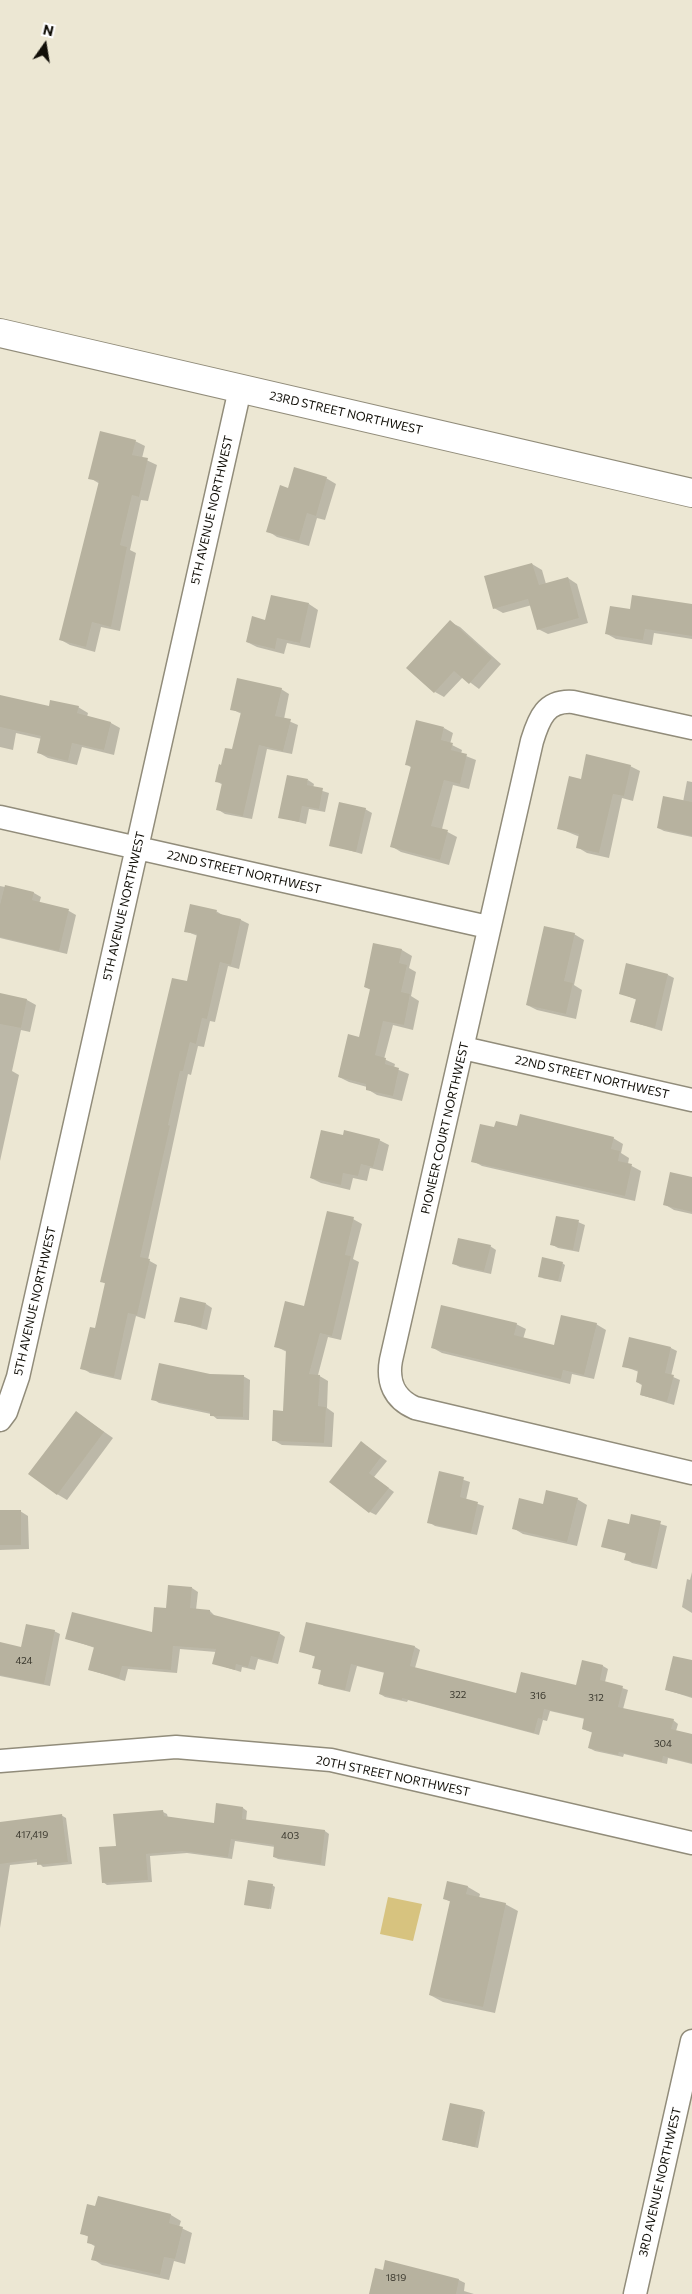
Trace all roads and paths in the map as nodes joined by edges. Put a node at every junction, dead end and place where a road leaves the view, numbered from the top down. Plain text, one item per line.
1 (0, 334) edge
2 (240, 389) junction
3 (692, 493) edge
4 (692, 728) edge
5 (0, 817) edge
6 (137, 848) junction
7 (488, 927) junction
8 (463, 1048) junction
9 (692, 1100) edge
10 (0, 1420) edge
11 (692, 1473) edge
12 (0, 1761) edge
13 (692, 1843) edge
14 (692, 2041) edge
15 (635, 2294) edge

1 - 2 street, 23RD STREET NORTHWEST
2 - 3 street, 23RD STREET NORTHWEST
2 - 6 street, 5TH AVENUE NORTHWEST
4 - 7 street, PIONEER COURT NORTHWEST
5 - 6 street, 22ND STREET NORTHWEST
6 - 7 street, 22ND STREET NORTHWEST
6 - 10 street, 5TH AVENUE NORTHWEST
7 - 8 street, PIONEER COURT NORTHWEST
8 - 9 street, 22ND STREET NORTHWEST
8 - 11 street, PIONEER COURT NORTHWEST
12 - 13 street, 20TH STREET NORTHWEST
14 - 15 street, 3RD AVENUE NORTHWEST

